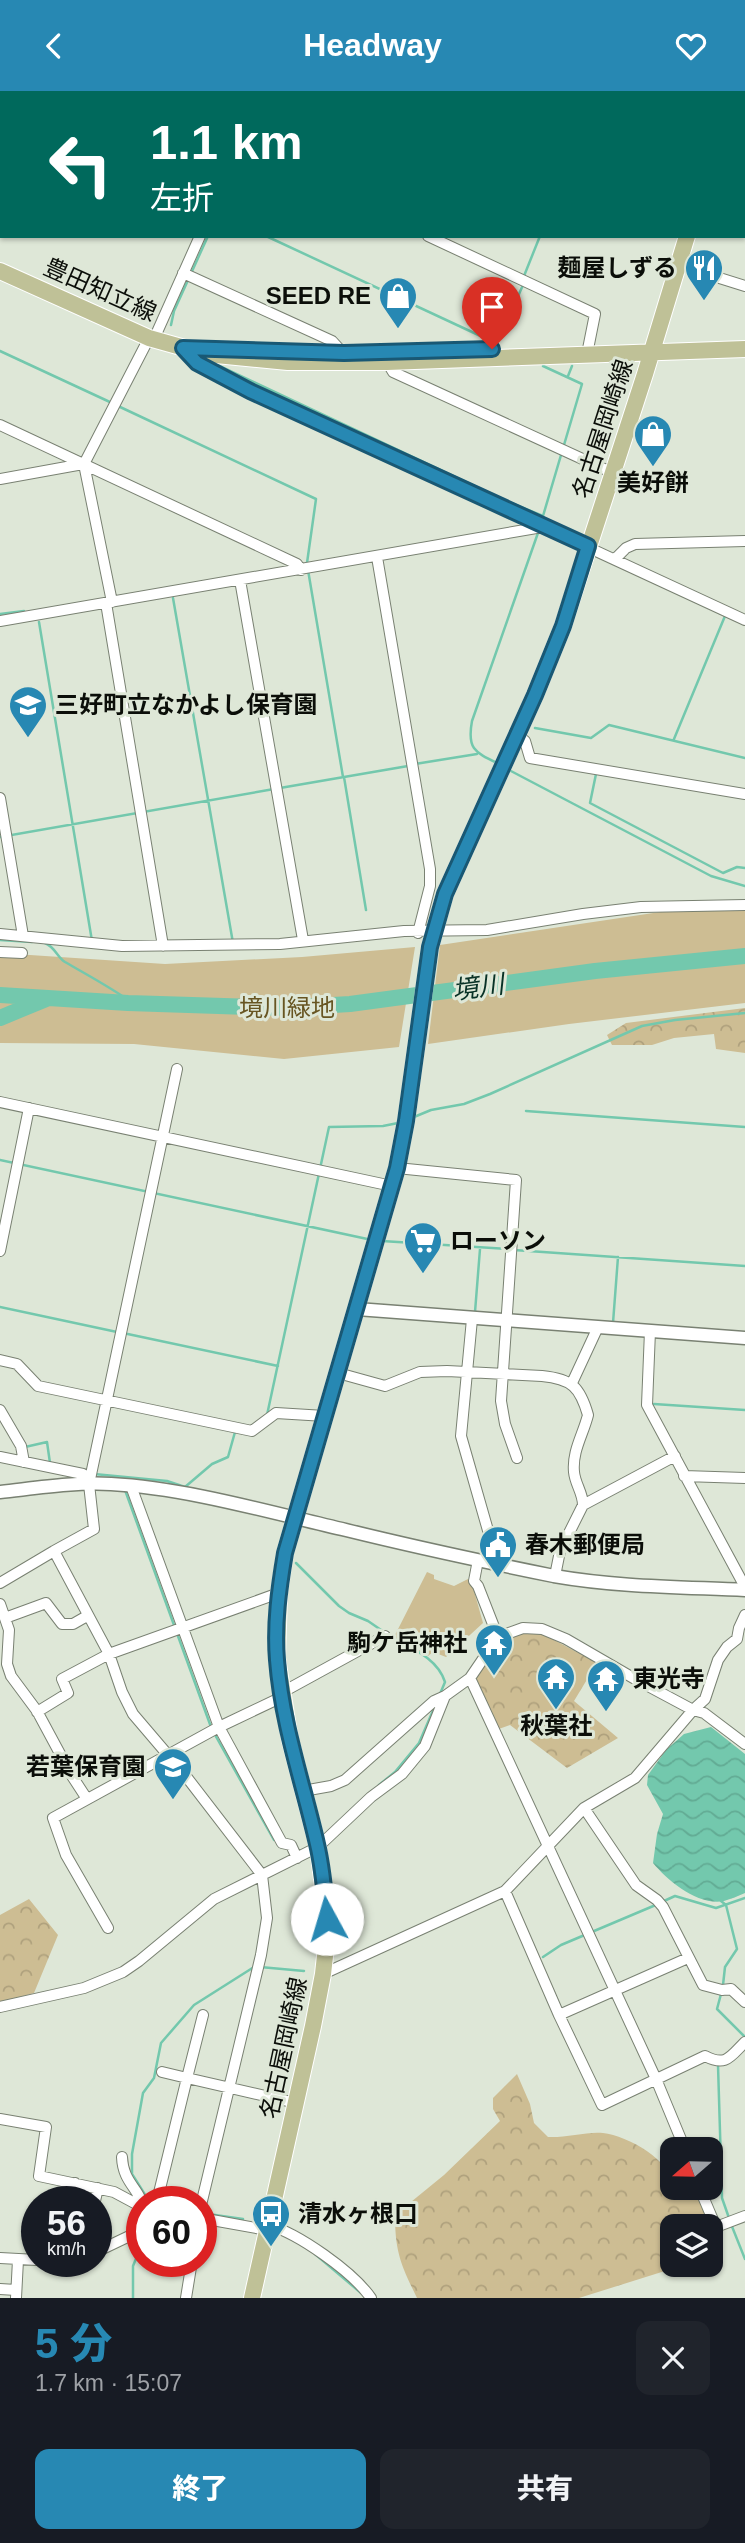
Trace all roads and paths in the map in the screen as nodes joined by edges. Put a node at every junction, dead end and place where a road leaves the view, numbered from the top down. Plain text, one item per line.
1 (199, 238) edge
2 (432, 238) edge
3 (686, 238) edge
4 (678, 265) junction
5 (0, 271) edge
6 (183, 273) junction
7 (745, 286) edge
8 (152, 339) junction
9 (183, 348) junction
10 (745, 349) edge
11 (651, 352) junction
12 (344, 353) junction
13 (587, 354) junction
14 (387, 362) junction
15 (0, 425) edge
16 (84, 464) junction
17 (613, 473) junction
18 (0, 479) edge
19 (548, 526) junction
20 (744, 538) edge
21 (588, 546) junction
22 (377, 557) junction
23 (615, 559) junction
24 (300, 570) junction
25 (240, 580) junction
26 (109, 603) junction
27 (745, 620) edge
28 (0, 621) edge
29 (516, 735) junction
30 (745, 794) edge
31 (0, 798) edge
32 (745, 905) edge
33 (0, 934) edge
34 (23, 936) junction
35 (427, 937) junction
36 (303, 940) junction
37 (163, 946) junction
38 (0, 952) edge
39 (22, 953) dead end
40 (177, 1069) dead end
41 (0, 1102) edge
42 (29, 1108) junction
43 (164, 1136) junction
44 (397, 1168) junction
45 (392, 1186) junction
46 (0, 1251) edge
47 (357, 1309) junction
48 (472, 1319) junction
49 (506, 1321) junction
50 (598, 1328) junction
51 (650, 1331) junction
52 (745, 1338) edge
53 (0, 1360) edge
54 (338, 1373) junction
55 (468, 1373) junction
56 (502, 1374) junction
57 (572, 1383) junction
58 (107, 1399) junction
59 (0, 1410) edge
60 (325, 1416) junction
61 (0, 1457) edge
62 (675, 1457) junction
63 (517, 1458) dead end
64 (24, 1462) junction
65 (684, 1476) junction
66 (745, 1478) edge
67 (87, 1484) junction
68 (131, 1486) junction
69 (0, 1492) edge
70 (583, 1505) junction
71 (294, 1517) junction
72 (54, 1551) junction
73 (478, 1560) junction
74 (508, 1566) junction
75 (555, 1576) junction
76 (0, 1583) edge
77 (745, 1589) edge
78 (279, 1593) junction
79 (0, 1604) edge
80 (745, 1615) edge
81 (87, 1616) junction
82 (5, 1618) junction
83 (183, 1628) junction
84 (385, 1636) dead end
85 (498, 1637) junction
86 (109, 1654) junction
87 (470, 1678) junction
88 (281, 1695) junction
89 (445, 1696) junction
90 (693, 1710) junction
91 (37, 1712) junction
92 (219, 1727) junction
93 (745, 1744) edge
94 (168, 1755) junction
95 (303, 1791) junction
96 (87, 1799) junction
97 (584, 1808) junction
98 (546, 1846) junction
99 (318, 1847) junction
100 (297, 1858) junction
101 (262, 1875) junction
102 (505, 1891) junction
103 (108, 1928) dead end
104 (688, 1958) junction
105 (323, 1974) junction
106 (614, 1989) junction
107 (745, 2002) edge
108 (0, 2007) edge
109 (203, 2015) dead end
110 (559, 2015) junction
111 (745, 2042) edge
112 (162, 2073) dead end
113 (187, 2078) junction
114 (656, 2079) junction
115 (231, 2088) junction
116 (296, 2103) junction
117 (0, 2119) edge
118 (680, 2137) edge
119 (122, 2157) dead end
120 (75, 2183) junction
121 (74, 2186) edge
122 (89, 2186) edge
123 (161, 2186) edge
124 (206, 2186) edge
125 (112, 2192) edge
126 (705, 2200) edge
127 (745, 2216) edge
128 (217, 2220) edge
129 (267, 2228) junction
130 (0, 2258) edge
131 (18, 2260) joint
132 (189, 2277) edge
133 (0, 2289) edge
134 (16, 2294) edge
135 (255, 2297) edge
136 (186, 2298) edge
137 (371, 2298) edge

1 - 6 street
2 - 13 street
3 - 4 main road, 名古屋岡崎線
4 - 7 street
4 - 11 main road, 名古屋岡崎線
5 - 8 main road, 豊田知立線
6 - 8 street
6 - 12 street
8 - 9 main road, 豊田知立線
8 - 16 street
9 - 12 main road, 豊田知立線
9 - 14 main road, 豊田知立線
9 - 19 street
10 - 11 main road, 豊田知立線
11 - 13 main road, 豊田知立線
11 - 17 main road, 名古屋岡崎線
12 - 13 main road, 豊田知立線
13 - 14 main road, 豊田知立線
14 - 17 street
15 - 16 street
16 - 18 street
16 - 24 street
16 - 26 street
17 - 21 main road, 名古屋岡崎線
19 - 21 street
19 - 22 street
20 - 23 street
21 - 23 street
21 - 29 main road, 名古屋岡崎線
22 - 24 street
22 - 35 street
23 - 27 street
24 - 25 street
25 - 26 street
25 - 36 street
26 - 28 street
26 - 37 street
29 - 30 street
29 - 35 main road, 名古屋岡崎線
31 - 34 street
32 - 35 street
33 - 34 street
34 - 37 street
35 - 36 street
35 - 44 main road, 名古屋岡崎線
36 - 37 street
38 - 39 street
40 - 43 street
41 - 42 street
42 - 43 street
42 - 46 street
43 - 45 street
43 - 58 street
44 - 45 main road, 名古屋岡崎線
44 - 49 street
45 - 47 main road, 名古屋岡崎線
47 - 48 street
47 - 54 main road, 名古屋岡崎線
48 - 49 street
48 - 55 street
49 - 50 street
49 - 56 street
50 - 51 street
50 - 57 street
51 - 52 street
51 - 62 street
53 - 58 street
54 - 55 street
54 - 60 main road, 名古屋岡崎線
55 - 56 street
55 - 74 street
56 - 57 street
56 - 63 street
57 - 70 street
58 - 60 street
58 - 67 street
59 - 64 street
60 - 71 main road, 名古屋岡崎線
61 - 64 street
62 - 65 street
62 - 70 street
64 - 67 street
65 - 66 street
65 - 77 street
67 - 68 street
67 - 69 street
67 - 72 street
68 - 71 street
68 - 83 street
70 - 75 street
71 - 73 street
71 - 78 main road, 名古屋岡崎線
72 - 76 street
72 - 81 street
73 - 74 street
73 - 85 street
74 - 75 street
75 - 77 street
78 - 83 street
78 - 88 main road, 名古屋岡崎線
79 - 82 street
80 - 90 street
81 - 82 street
81 - 86 street
82 - 91 street
83 - 86 street
83 - 92 street
84 - 88 street
85 - 87 street
85 - 90 street
86 - 91 street
86 - 94 street
87 - 89 street
87 - 98 street
88 - 92 street
88 - 95 main road, 名古屋岡崎線
89 - 95 street
89 - 99 street
90 - 93 street
90 - 97 street
91 - 96 street
92 - 94 street
92 - 100 street
94 - 96 street
94 - 101 street
95 - 99 main road, 名古屋岡崎線
96 - 103 street
97 - 98 street
97 - 104 street
98 - 102 street
98 - 106 street
99 - 100 street
99 - 105 main road, 名古屋岡崎線
100 - 101 street
101 - 108 street
101 - 115 street
102 - 105 street
102 - 110 street
104 - 106 street
104 - 107 street
105 - 116 main road, 名古屋岡崎線
106 - 110 street
106 - 114 street
109 - 113 street
110 - 114 street
111 - 114 street
112 - 113 street
113 - 115 street
113 - 123 street
114 - 118 street
115 - 116 street
115 - 124 street
116 - 129 main road, 名古屋岡崎線
117 - 120 street
119 - 125 street
120 - 121 street
120 - 122 street
126 - 127 street
128 - 129 street
129 - 135 main road, 名古屋岡崎線
129 - 137 street
130 - 131 street
131 - 134 street
132 - 136 street
133 - 134 street

